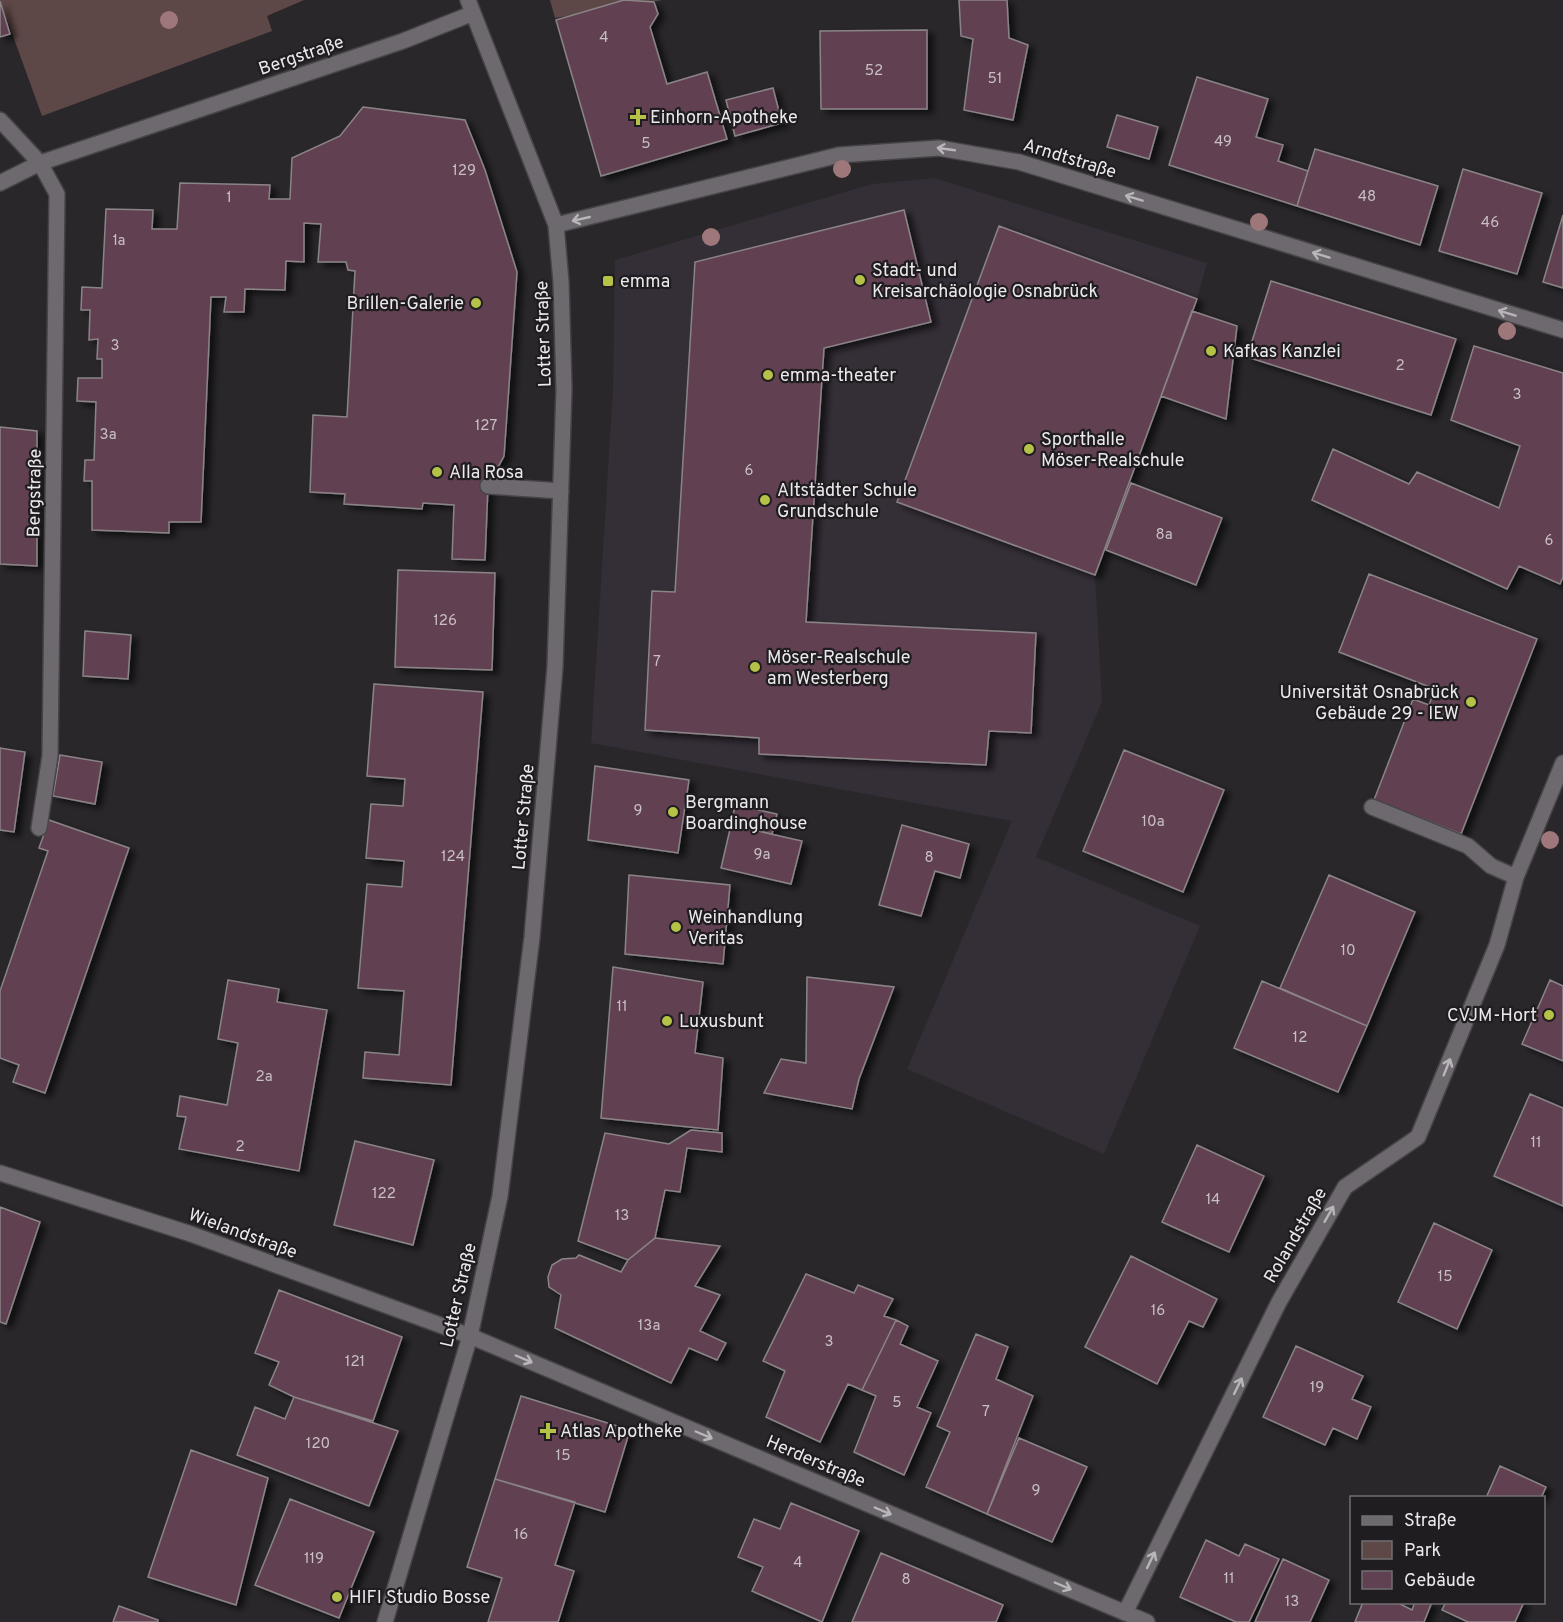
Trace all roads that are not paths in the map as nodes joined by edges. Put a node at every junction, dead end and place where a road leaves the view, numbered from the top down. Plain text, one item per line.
1 (455, 0) edge
2 (469, 7) edge
3 (0, 120) edge
4 (40, 163) junction
5 (0, 183) edge
6 (556, 225) junction
7 (1563, 330) edge
8 (488, 486) dead end
9 (561, 491) junction
10 (1563, 763) edge
11 (1372, 807) dead end
12 (39, 828) dead end
13 (1516, 877) junction
14 (0, 1173) edge
15 (470, 1336) junction
16 (1125, 1613) junction
17 (385, 1622) edge
18 (1147, 1622) edge

1 - 2 street, Lotter Straße
2 - 4 street, Bergstraße
2 - 6 street, Lotter Straße
3 - 4 street
4 - 5 street, Bergstraße
4 - 12 street, Bergstraße
7 -> 6 street, Arndtstraße
6 - 9 street, Lotter Straße
8 - 9 street
9 - 15 street, Lotter Straße
10 - 13 street, Rolandstraße
11 - 13 street
16 -> 13 street, Rolandstraße
14 - 15 street, Wielandstraße
15 -> 16 street, Herderstraße
15 - 17 street, Lotter Straße
16 - 18 street, Herderstraße

